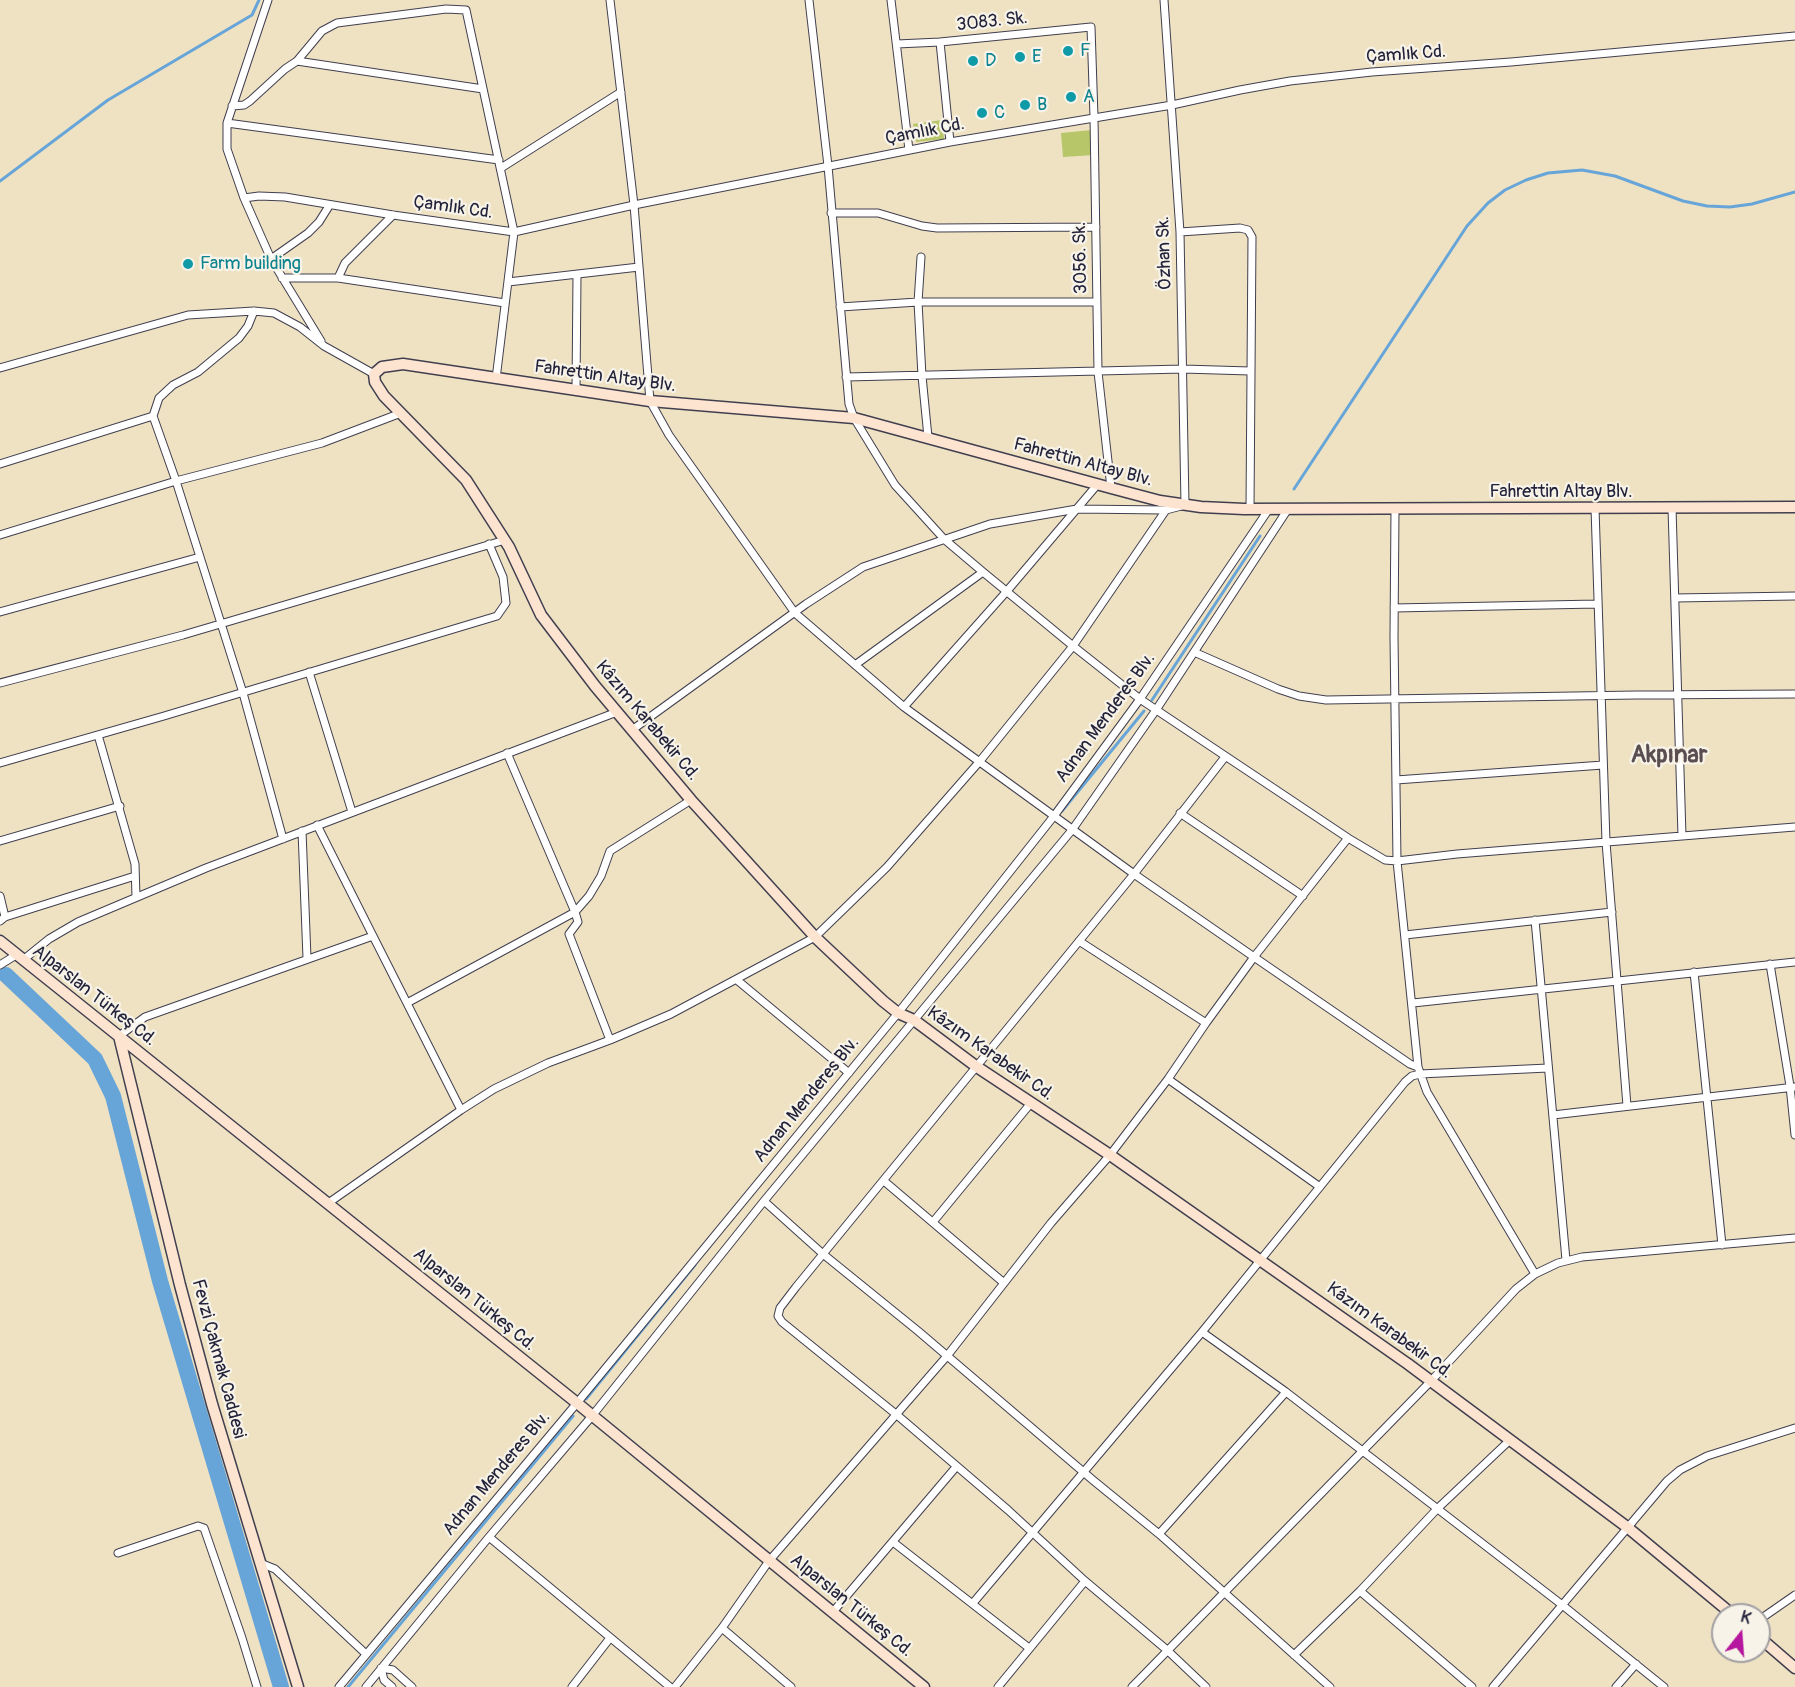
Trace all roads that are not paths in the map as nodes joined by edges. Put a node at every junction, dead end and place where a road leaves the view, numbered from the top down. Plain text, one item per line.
1 (268, 0) edge
2 (464, 0) edge
3 (609, 0) edge
4 (809, 0) edge
5 (891, 0) edge
6 (1164, 0) edge
7 (466, 10) junction
8 (1091, 27) joint
9 (1795, 36) edge
10 (940, 42) junction
11 (897, 44) junction
12 (297, 61) junction
13 (483, 90) junction
14 (621, 92) junction
15 (1172, 105) junction
16 (232, 106) junction
17 (1094, 117) junction
18 (227, 123) junction
19 (950, 142) junction
20 (909, 150) junction
21 (500, 164) junction
22 (828, 166) junction
23 (244, 198) junction
24 (634, 205) junction
25 (329, 206) junction
26 (831, 213) junction
27 (393, 215) junction
28 (1096, 227) junction
29 (514, 232) junction
30 (1180, 232) junction
31 (921, 257) dead end
32 (271, 259) junction
33 (639, 267) junction
34 (577, 275) junction
35 (282, 278) junction
36 (338, 278) junction
37 (508, 282) junction
38 (918, 302) junction
39 (1096, 302) junction
40 (505, 303) junction
41 (840, 308) junction
42 (254, 311) junction
43 (324, 346) junction
44 (0, 368) edge
45 (1183, 369) junction
46 (1250, 371) junction
47 (1098, 372) junction
48 (375, 374) junction
49 (922, 376) junction
50 (846, 377) junction
51 (496, 379) junction
52 (576, 391) junction
53 (650, 401) junction
54 (401, 413) junction
55 (153, 416) junction
56 (854, 418) junction
57 (928, 437) junction
58 (0, 464) edge
59 (176, 481) junction
60 (1097, 485) junction
61 (1111, 488) junction
62 (1185, 505) junction
63 (1795, 507) edge
64 (1395, 508) junction
65 (1595, 508) junction
66 (1672, 508) junction
67 (1077, 509) junction
68 (1250, 509) junction
69 (1269, 509) junction
70 (1288, 509) junction
71 (1166, 510) junction
72 (0, 535) edge
73 (944, 539) junction
74 (505, 540) junction
75 (489, 544) junction
76 (200, 557) junction
77 (983, 572) junction
78 (1007, 591) junction
79 (1795, 596) edge
80 (1675, 598) junction
81 (1597, 604) junction
82 (1394, 609) junction
83 (0, 612) edge
84 (795, 613) junction
85 (222, 624) junction
86 (1073, 646) junction
87 (1194, 652) junction
88 (855, 665) junction
89 (309, 672) junction
90 (0, 683) edge
91 (243, 693) junction
92 (1795, 694) edge
93 (1600, 695) junction
94 (1677, 695) junction
95 (1140, 699) junction
96 (1395, 700) junction
97 (904, 707) junction
98 (1156, 710) junction
99 (617, 712) junction
100 (632, 729) junction
101 (98, 735) junction
102 (507, 753) junction
103 (1225, 757) junction
104 (980, 761) junction
105 (0, 763) edge
106 (1603, 765) junction
107 (1396, 780) junction
108 (691, 800) junction
109 (120, 806) junction
110 (352, 812) junction
111 (1180, 813) junction
112 (1054, 816) junction
113 (317, 825) junction
114 (1795, 827) edge
115 (1072, 830) junction
116 (302, 831) junction
117 (1682, 836) junction
118 (1348, 838) junction
119 (283, 839) junction
120 (0, 841) edge
121 (1606, 842) junction
122 (1397, 861) junction
123 (1134, 874) junction
124 (135, 876) junction
125 (0, 896) edge
126 (1303, 896) junction
127 (136, 897) junction
128 (575, 912) junction
129 (1612, 912) junction
130 (3, 919) edge
131 (1535, 920) junction
132 (1405, 935) junction
133 (374, 936) junction
134 (815, 937) junction
135 (1079, 940) junction
136 (0, 941) edge
137 (1254, 957) junction
138 (20, 958) junction
139 (307, 958) junction
140 (1795, 962) edge
141 (1770, 964) junction
142 (0, 965) edge
143 (1694, 972) junction
144 (737, 980) junction
145 (1617, 980) junction
146 (1541, 988) junction
147 (406, 1003) junction
148 (1413, 1003) junction
149 (898, 1013) junction
150 (914, 1020) junction
151 (1206, 1023) junction
152 (119, 1036) junction
153 (610, 1040) junction
154 (977, 1067) junction
155 (1548, 1068) junction
156 (1419, 1070) junction
157 (849, 1072) junction
158 (1168, 1079) junction
159 (1793, 1086) edge
160 (1707, 1096) junction
161 (1031, 1103) junction
162 (1627, 1106) junction
163 (461, 1110) junction
164 (1553, 1115) junction
165 (1795, 1135) edge
166 (1110, 1155) junction
167 (884, 1180) junction
168 (1320, 1187) junction
169 (764, 1201) junction
170 (327, 1204) junction
171 (933, 1222) junction
172 (1795, 1238) edge
173 (1722, 1245) junction
174 (823, 1254) junction
175 (1260, 1260) junction
176 (1566, 1260) junction
177 (1535, 1274) junction
178 (1004, 1283) junction
179 (1202, 1332) junction
180 (947, 1356) junction
181 (1431, 1381) junction
182 (1286, 1392) junction
183 (577, 1403) junction
184 (897, 1415) junction
185 (592, 1416) junction
186 (1795, 1428) edge
187 (1510, 1440) junction
188 (1363, 1452) junction
189 (956, 1467) junction
190 (1084, 1473) junction
191 (1437, 1509) junction
192 (1627, 1527) junction
193 (1031, 1533) junction
194 (1159, 1534) junction
195 (489, 1537) junction
196 (893, 1542) junction
197 (118, 1553) dead end
198 (769, 1561) junction
199 (260, 1563) junction
200 (1085, 1581) junction
201 (1360, 1591) junction
202 (1224, 1594) junction
203 (1795, 1595) edge
204 (973, 1603) junction
205 (1719, 1603) edge
206 (1561, 1604) junction
207 (1771, 1612) edge
208 (832, 1613) junction
209 (722, 1628) junction
210 (610, 1638) junction
211 (1771, 1647) edge
212 (1029, 1648) junction
213 (1167, 1650) junction
214 (366, 1654) junction
215 (1294, 1655) junction
216 (1636, 1664) junction
217 (381, 1668) junction
218 (1795, 1668) edge
219 (257, 1687) edge
220 (298, 1687) edge
221 (339, 1687) edge
222 (366, 1687) edge
223 (392, 1687) edge
224 (412, 1687) edge
225 (572, 1687) edge
226 (670, 1687) edge
227 (675, 1687) edge
228 (791, 1687) edge
229 (924, 1687) edge
230 (998, 1687) edge
231 (1132, 1687) edge
232 (1206, 1687) edge
233 (1329, 1687) edge
234 (1472, 1687) edge
235 (1493, 1687) edge
236 (1616, 1687) edge
237 (1664, 1687) edge

1 - 16 street
2 - 7 street
3 - 14 street
4 - 22 street
5 - 11 street
6 - 15 street, Özhan Sk.
7 - 12 street
7 - 13 street
8 - 10 street, 3083. Sk.
8 - 17 street, 3056. Sk.
9 - 15 street, Çamlık Cd.
10 - 11 street, 3083. Sk.
10 - 19 street
11 - 20 street
12 - 13 street
12 - 16 street
13 - 21 street
14 - 21 street
14 - 24 street
15 - 17 street, Çamlık Cd.
15 - 30 street, Özhan Sk.
16 - 18 street
17 - 19 street, Çamlık Cd.
17 - 28 street, 3056. Sk.
18 - 21 street
18 - 23 street
19 - 20 street, Çamlık Cd.
20 - 22 street, Çamlık Cd.
21 - 29 street
22 - 24 street, Çamlık Cd.
22 - 26 street
23 - 25 street, Çamlık Cd.
23 - 32 street
24 - 29 street, Çamlık Cd.
24 - 33 street
25 - 27 street, Çamlık Cd.
25 - 32 street
26 - 28 street
26 - 41 street
27 - 29 street, Çamlık Cd.
27 - 36 street
28 - 39 street, 3056. Sk.
29 - 37 street
30 - 45 street, Özhan Sk.
30 - 46 street
31 - 38 street
32 - 35 street
33 - 34 street
33 - 53 street
34 - 37 street
34 - 52 street
35 - 36 street
35 - 43 street
36 - 40 street
37 - 40 street
38 - 39 street
38 - 41 street
38 - 49 street
39 - 47 street, 3056. Sk.
40 - 51 street
41 - 50 street
42 - 43 street
42 - 44 street
42 - 55 street
43 - 48 street
45 - 46 street
45 - 47 street
45 - 62 street, Özhan Sk.
46 - 68 street
47 - 49 street
47 - 61 street, 3056. Sk.
48 - 51 street, Fahrettin Altay Blv.
48 - 54 street, Kâzım Karabekir Cd.
49 - 50 street
49 - 57 street
50 - 56 street
51 - 52 street, Fahrettin Altay Blv.
52 - 53 street, Fahrettin Altay Blv.
53 - 56 street, Fahrettin Altay Blv.
53 - 84 street
54 - 59 street
54 - 74 street, Kâzım Karabekir Cd.
55 - 58 street
55 - 59 street
56 - 57 street, Fahrettin Altay Blv.
56 - 73 street
57 - 60 street, Fahrettin Altay Blv.
59 - 72 street
59 - 76 street
60 - 61 street, Fahrettin Altay Blv.
60 - 67 street
61 - 62 street, Fahrettin Altay Blv.
62 - 68 street, Fahrettin Altay Blv.
62 - 71 street
63 - 66 street, Fahrettin Altay Blv.
64 - 65 street, Fahrettin Altay Blv.
64 - 70 street, Fahrettin Altay Blv.
64 - 82 street
65 - 66 street, Fahrettin Altay Blv.
65 - 81 street
66 - 80 street
67 - 71 street
67 - 73 street
67 - 78 street
68 - 69 street, Fahrettin Altay Blv.
69 - 70 street, Fahrettin Altay Blv.
69 - 95 street, Adnan Menderes Blv.
70 - 87 street, Adnan Menderes Blv.
71 - 86 street
73 - 77 street
73 - 84 street
74 - 75 street
74 - 99 street, Kâzım Karabekir Cd.
75 - 85 street
75 - 89 street
76 - 83 street
76 - 85 street
77 - 78 street
77 - 88 street
78 - 86 street
78 - 97 street
79 - 80 street
80 - 94 street
81 - 82 street
81 - 93 street
82 - 96 street
84 - 88 street
84 - 100 street
85 - 90 street
85 - 91 street
86 - 95 street
86 - 104 street
87 - 96 street
87 - 98 street, Adnan Menderes Blv.
88 - 97 street
89 - 91 street
89 - 110 street
91 - 101 street
91 - 119 street
92 - 94 street
93 - 94 street
93 - 96 street
93 - 106 street
94 - 117 street
95 - 98 street
95 - 112 street, Adnan Menderes Blv.
96 - 107 street
97 - 104 street
98 - 103 street
98 - 115 street, Adnan Menderes Blv.
99 - 100 street, Kâzım Karabekir Cd.
99 - 102 street
100 - 108 street, Kâzım Karabekir Cd.
101 - 105 street
101 - 109 street
102 - 110 street
102 - 128 street
103 - 111 street
103 - 118 street
104 - 112 street
104 - 134 street
106 - 107 street
106 - 121 street
107 - 122 street
108 - 128 street
108 - 134 street, Kâzım Karabekir Cd.
109 - 120 street
109 - 124 street
110 - 113 street
111 - 123 street
111 - 126 street
112 - 115 street
112 - 149 street, Adnan Menderes Blv.
113 - 116 street
113 - 133 street
114 - 117 street
115 - 123 street
115 - 150 street, Adnan Menderes Blv.
116 - 119 street
116 - 139 street
117 - 121 street
118 - 122 street
118 - 126 street
119 - 127 street
121 - 122 street
121 - 129 street
122 - 132 street
123 - 135 street
123 - 137 street
124 - 127 street
124 - 130 street
125 - 130 street
126 - 137 street
127 - 138 street
128 - 147 street
128 - 153 street
129 - 131 street
129 - 145 street
131 - 132 street
131 - 146 street
132 - 148 street
133 - 139 street
133 - 147 street
134 - 144 street
134 - 149 street, Kâzım Karabekir Cd.
135 - 151 street
135 - 154 street
136 - 138 street, Alparslan Türkeş Cd.
137 - 151 street
137 - 156 street
138 - 142 street
138 - 152 street, Alparslan Türkeş Cd.
139 - 152 street
140 - 141 street
141 - 143 street
141 - 159 street
143 - 145 street
143 - 160 street
144 - 153 street
144 - 157 street
145 - 146 street
145 - 162 street
146 - 148 street
146 - 155 street
147 - 163 street
148 - 156 street
149 - 150 street, Kâzım Karabekir Cd.
149 - 157 street, Adnan Menderes Blv.
150 - 154 street, Kâzım Karabekir Cd.
150 - 169 street, Adnan Menderes Blv.
151 - 158 street
152 - 170 street, Alparslan Türkeş Cd.
152 - 199 street, Fevzi Çakmak Caddesi
153 - 163 street
154 - 161 street, Kâzım Karabekir Cd.
154 - 167 street
155 - 156 street
155 - 164 street
156 - 168 street
156 - 177 street
157 - 183 street, Adnan Menderes Blv.
158 - 166 street
158 - 168 street
159 - 160 street
159 - 165 street
160 - 162 street
160 - 173 street
161 - 166 street, Kâzım Karabekir Cd.
161 - 171 street
162 - 164 street
163 - 170 street
164 - 176 street
166 - 175 street, Kâzım Karabekir Cd.
166 - 178 street
167 - 171 street
167 - 174 street
168 - 175 street
169 - 174 street
169 - 185 street, Adnan Menderes Blv.
170 - 183 street, Alparslan Türkeş Cd.
171 - 178 street
172 - 173 street
173 - 176 street
174 - 180 street
174 - 184 street
175 - 179 street
175 - 181 street, Kâzım Karabekir Cd.
176 - 177 street
177 - 181 street
178 - 180 street
179 - 182 street
179 - 190 street
180 - 184 street
180 - 190 street
181 - 187 street, Kâzım Karabekir Cd.
181 - 188 street
182 - 188 street
182 - 194 street
183 - 185 street, Alparslan Türkeş Cd.
183 - 214 street, Adnan Menderes Blv.
184 - 189 street
184 - 198 street
185 - 195 street, Adnan Menderes Blv.
185 - 198 street, Alparslan Türkeş Cd.
186 - 192 street
187 - 191 street
187 - 192 street, Kâzım Karabekir Cd.
188 - 191 street
188 - 202 street
189 - 193 street
189 - 196 street
190 - 193 street
190 - 194 street
191 - 201 street
191 - 206 street
192 - 205 street, Kâzım Karabekir Cd.
192 - 206 street
193 - 200 street
193 - 204 street
194 - 202 street
195 - 210 street
195 - 217 street, Adnan Menderes Blv.
196 - 204 street
196 - 208 street
197 - 219 street
198 - 208 street, Alparslan Türkeş Cd.
198 - 209 street
199 - 214 street
199 - 220 street, Fevzi Çakmak Caddesi
200 - 212 street
200 - 213 street
201 - 215 street
201 - 234 street
202 - 213 street
202 - 215 street
203 - 207 street
204 - 212 street
206 - 216 street
206 - 235 street
208 - 229 street, Alparslan Türkeş Cd.
209 - 227 street
209 - 228 street
210 - 225 street
210 - 226 street
211 - 218 street
212 - 230 street
213 - 231 street
213 - 232 street
214 - 221 street, Adnan Menderes Blv.
215 - 233 street
216 - 236 street
216 - 237 street
217 - 222 street, Adnan Menderes Blv.
217 - 223 street
217 - 224 street

